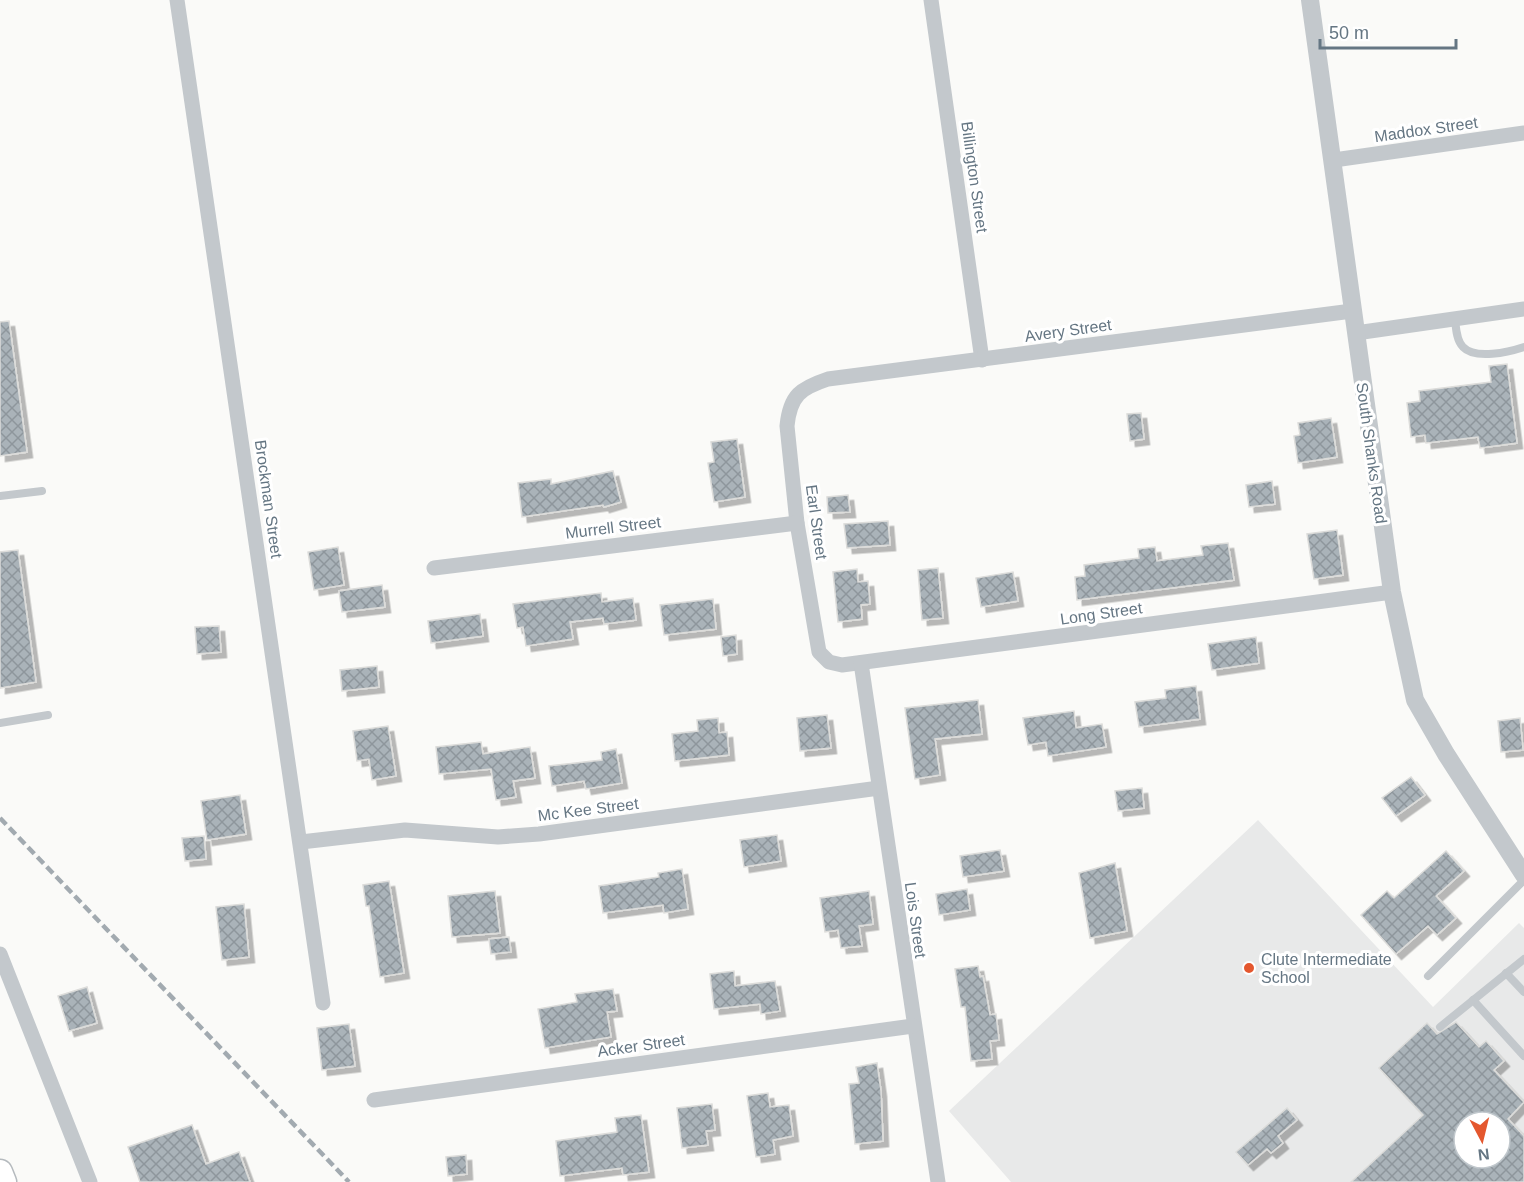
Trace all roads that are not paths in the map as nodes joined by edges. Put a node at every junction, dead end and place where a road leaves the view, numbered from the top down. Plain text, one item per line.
1 (177, 0) edge
2 (931, 0) edge
3 (1310, 0) edge
4 (1524, 133) edge
5 (1334, 160) junction
6 (1524, 309) edge
7 (1352, 311) junction
8 (1455, 319) junction
9 (1356, 333) junction
10 (1524, 347) edge
11 (982, 360) junction
12 (794, 399) joint
13 (42, 491) dead end
14 (0, 496) edge
15 (797, 523) junction
16 (434, 568) dead end
17 (1392, 592) junction
18 (819, 652) joint
19 (861, 663) junction
20 (48, 715) dead end
21 (0, 723) edge
22 (879, 788) junction
23 (301, 842) junction
24 (1524, 878) edge
25 (0, 954) edge
26 (1524, 959) edge
27 (1506, 973) junction
28 (1428, 976) dead end
29 (1524, 992) edge
30 (1473, 1000) junction
31 (323, 1003) dead end
32 (913, 1026) junction
33 (1440, 1027) dead end
34 (1524, 1056) edge
35 (374, 1100) dead end
36 (0, 1172) edge
37 (4, 1182) edge
38 (90, 1182) edge
39 (938, 1182) edge

1 - 23 street, Brockman Street
2 - 11 street, Billington Street
3 - 5 street, South Shanks Road
4 - 5 street, Maddox Street
5 - 7 street, South Shanks Road
6 - 8 street
7 - 9 street, South Shanks Road
7 - 11 street, Avery Street
8 - 9 street
8 - 10 lane
9 - 17 street, South Shanks Road
11 - 12 street, Avery Street
12 - 15 street, Earl Street
13 - 14 lane
15 - 16 street, Murrell Street
15 - 18 street, Earl Street
17 - 19 street, Long Street
17 - 24 street, South Shanks Road
18 - 19 street, Long Street
19 - 22 street, Lois Street
20 - 21 lane
22 - 23 street, Mc Kee Street
22 - 32 street, Lois Street
23 - 31 street, Brockman Street
24 - 28 lane
25 - 38 street
26 - 27 lane
27 - 29 lane
27 - 30 lane
30 - 33 lane
30 - 34 lane
32 - 35 street, Acker Street
32 - 39 street, Lois Street
36 - 37 main road

